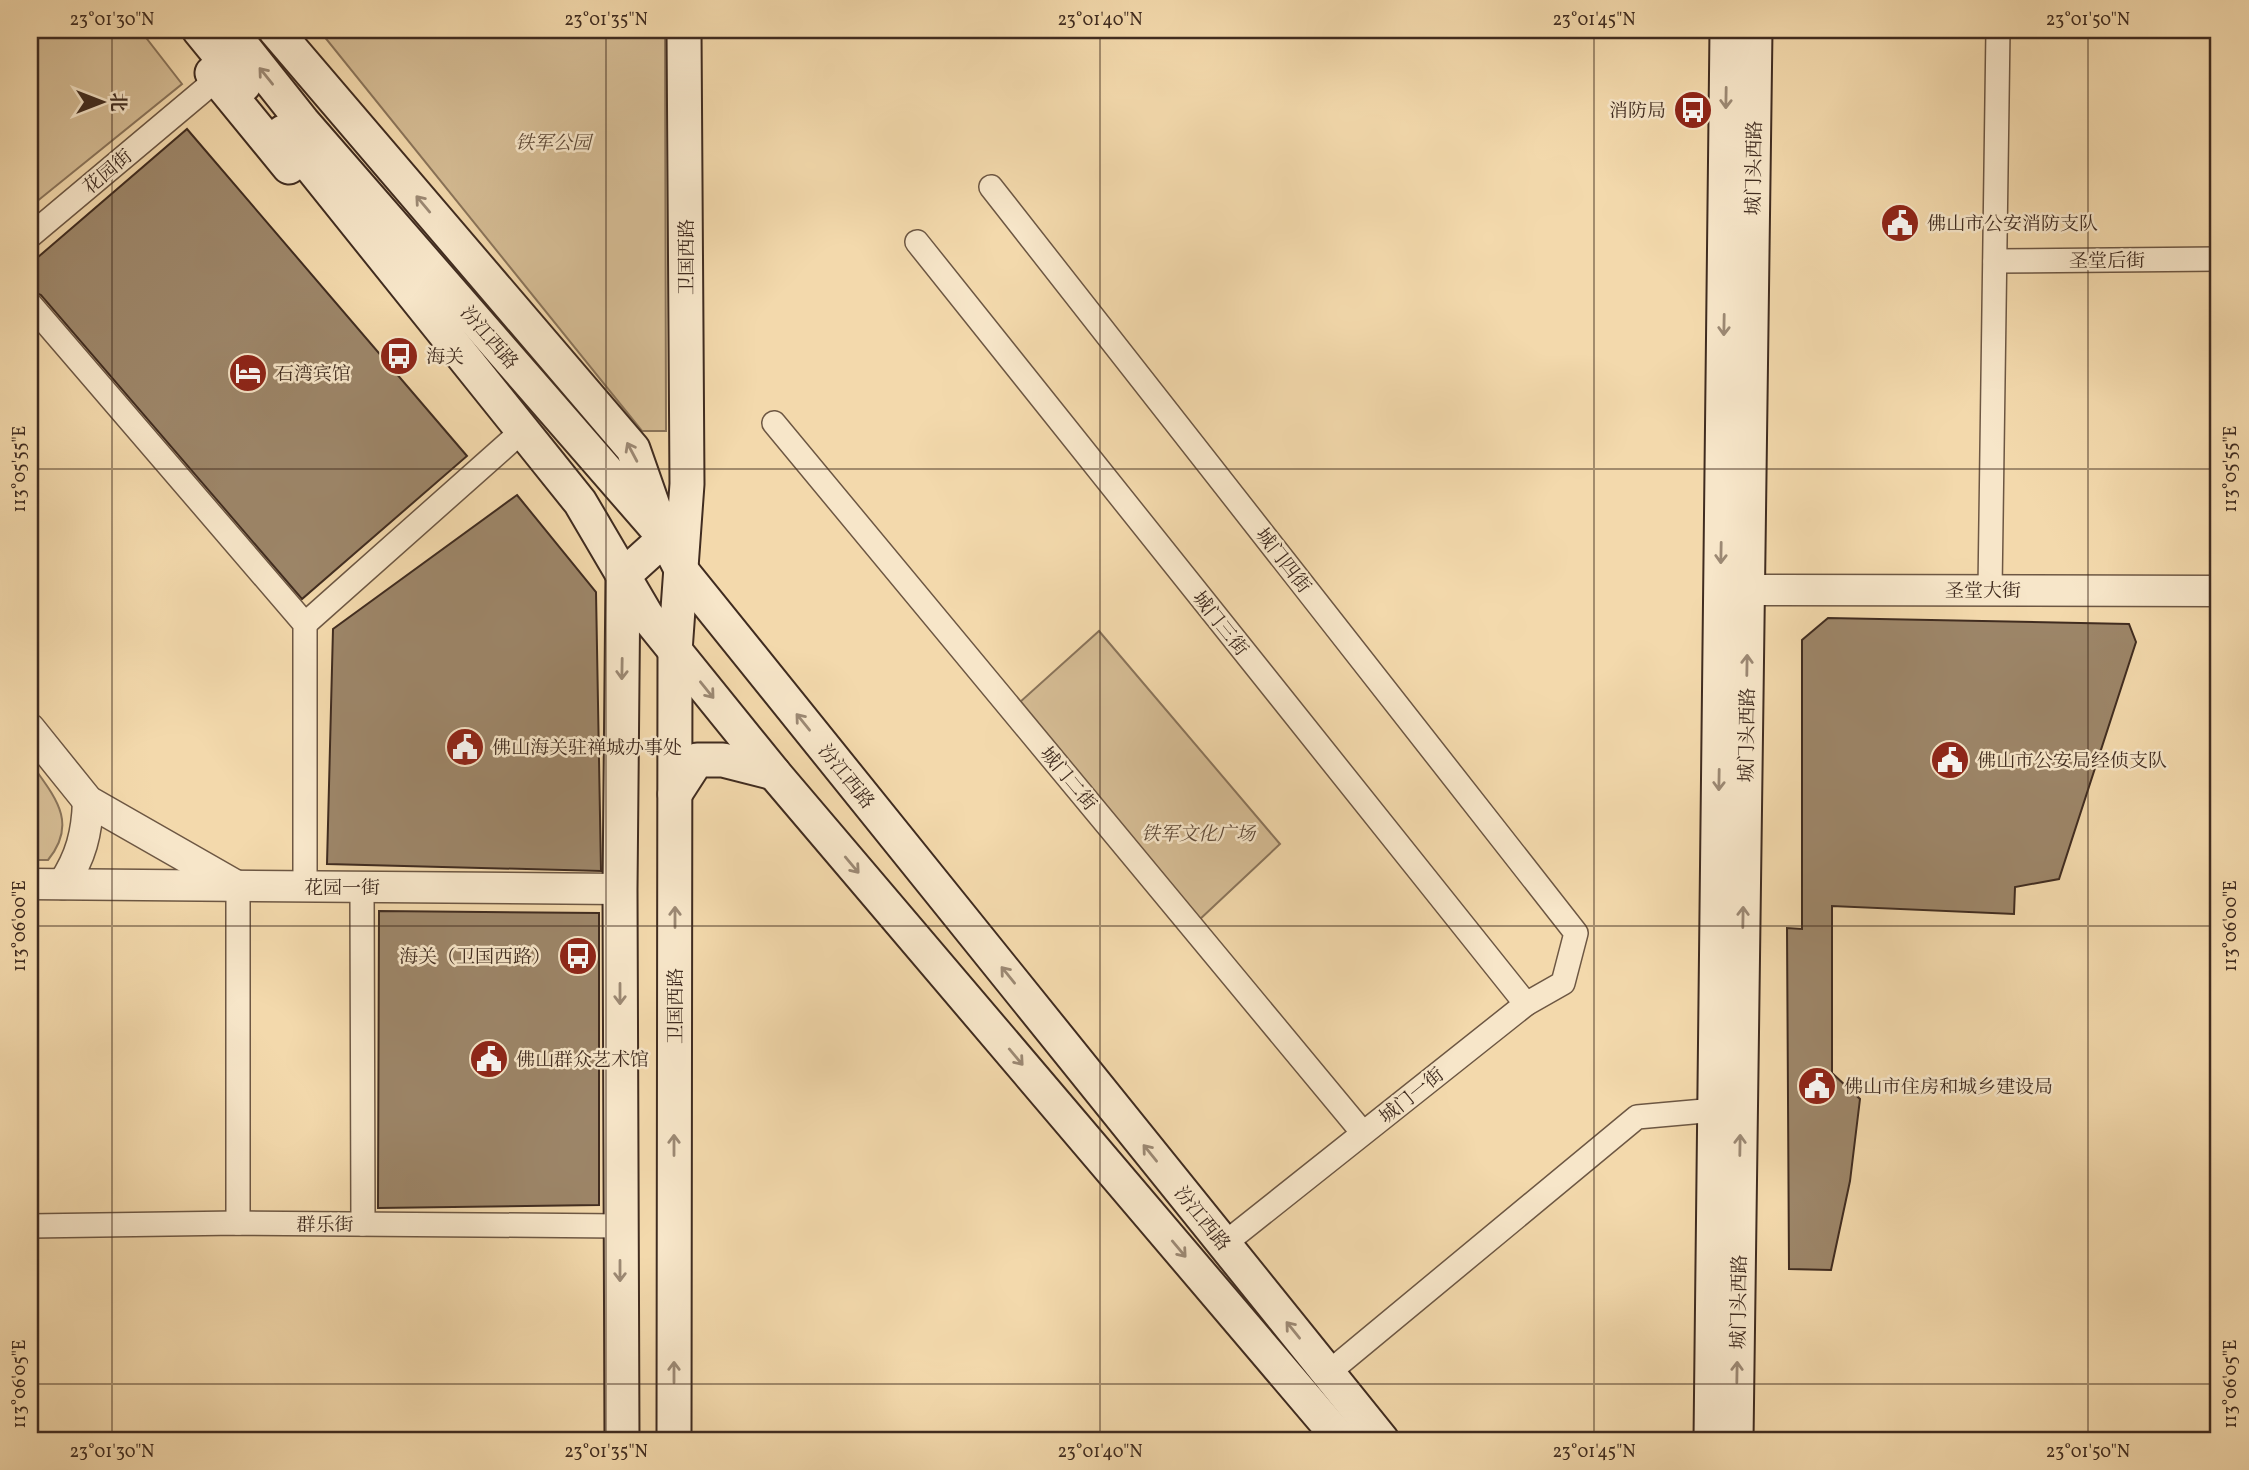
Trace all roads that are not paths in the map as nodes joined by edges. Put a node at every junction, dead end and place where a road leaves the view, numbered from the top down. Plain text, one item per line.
1 (178, 30) edge
2 (199, 30) edge
3 (229, 30) edge
4 (275, 30) edge
5 (684, 30) edge
6 (1727, 30) edge
7 (1755, 30) edge
8 (1998, 30) edge
9 (217, 79) junction
10 (293, 127) junction
11 (991, 187) dead end
12 (401, 235) junction
13 (30, 236) edge
14 (917, 242) dead end
15 (457, 244) junction
16 (2219, 259) edge
17 (1995, 261) junction
18 (456, 298) junction
19 (30, 304) edge
20 (774, 423) dead end
21 (523, 442) junction
22 (687, 484) junction
23 (665, 538) junction
24 (682, 571) junction
25 (623, 576) junction
26 (1748, 590) junction
27 (1990, 590) junction
28 (2219, 591) edge
29 (623, 620) junction
30 (305, 624) junction
31 (675, 651) junction
32 (30, 729) edge
33 (774, 773) junction
34 (675, 794) junction
35 (88, 801) junction
36 (150, 836) junction
37 (30, 884) edge
38 (63, 884) junction
39 (137, 885) junction
40 (238, 887) junction
41 (305, 887) junction
42 (362, 887) junction
43 (620, 889) junction
44 (1576, 933) joint
45 (1525, 1004) junction
46 (1715, 1110) junction
47 (1363, 1133) junction
48 (238, 1223) junction
49 (363, 1224) junction
50 (30, 1226) edge
51 (620, 1226) junction
52 (1224, 1244) junction
53 (1328, 1373) junction
54 (622, 1440) edge
55 (674, 1440) edge
56 (1342, 1440) edge
57 (1382, 1440) edge
58 (1711, 1440) edge
59 (1736, 1440) edge

1 - 9 main road
2 - 10 main road
10 -> 3 main road
15 -> 4 main road
5 - 22 main road, 卫国西路
6 -> 46 main road, 城门头西路
7 - 26 main road, 城门头西路
8 - 17 street
9 - 13 street, 花园街
9 - 21 main road
10 - 12 main road, 汾江西路
10 - 21 main road, 汾江西路
11 - 44 street, 城门四街
12 - 15 main road
12 - 18 main road, 汾江西路
14 - 45 street, 城门三街
15 - 18 main road
23 -> 15 main road
16 - 17 street, 圣堂后街
17 - 27 street
18 - 23 main road, 汾江西路
19 - 30 street
20 - 47 street, 城门二街
21 - 25 main road, 汾江西路
21 - 29 main road
21 - 30 street
22 - 23 main road
22 - 24 main road, 卫国西路
23 - 24 main road, 汾江西路
23 - 25 main road
24 - 31 main road, 卫国西路
52 -> 24 main road, 汾江西路
25 - 29 main road
25 - 31 main road, 汾江西路
26 - 27 street, 圣堂大街
59 -> 26 main road, 城门头西路
27 - 28 street, 圣堂大街
29 -> 43 main road
30 - 41 street
31 -> 33 main road, 汾江西路
31 - 34 main road, 卫国西路
32 - 35 street
33 - 34 main road
33 -> 56 main road, 汾江西路
55 -> 34 main road, 卫国西路
35 - 36 street
35 - 38 street
36 - 39 street
36 - 40 street
37 - 38 street, 花园一街
38 - 39 street, 花园一街
39 - 40 street, 花园一街
40 - 41 street, 花园一街
40 - 48 street
41 - 42 street, 花园一街
42 - 43 street, 花园一街
42 - 49 street
43 -> 51 main road
44 - 45 street, 城门一街
45 - 47 street, 城门一街
46 - 53 street
46 - 58 main road, 城门头西路
47 - 52 street, 城门一街
48 - 49 street, 群乐街
48 - 50 street, 群乐街
49 - 51 street, 群乐街
51 -> 54 main road
53 -> 52 main road, 汾江西路
53 - 57 main road, 汾江西路

